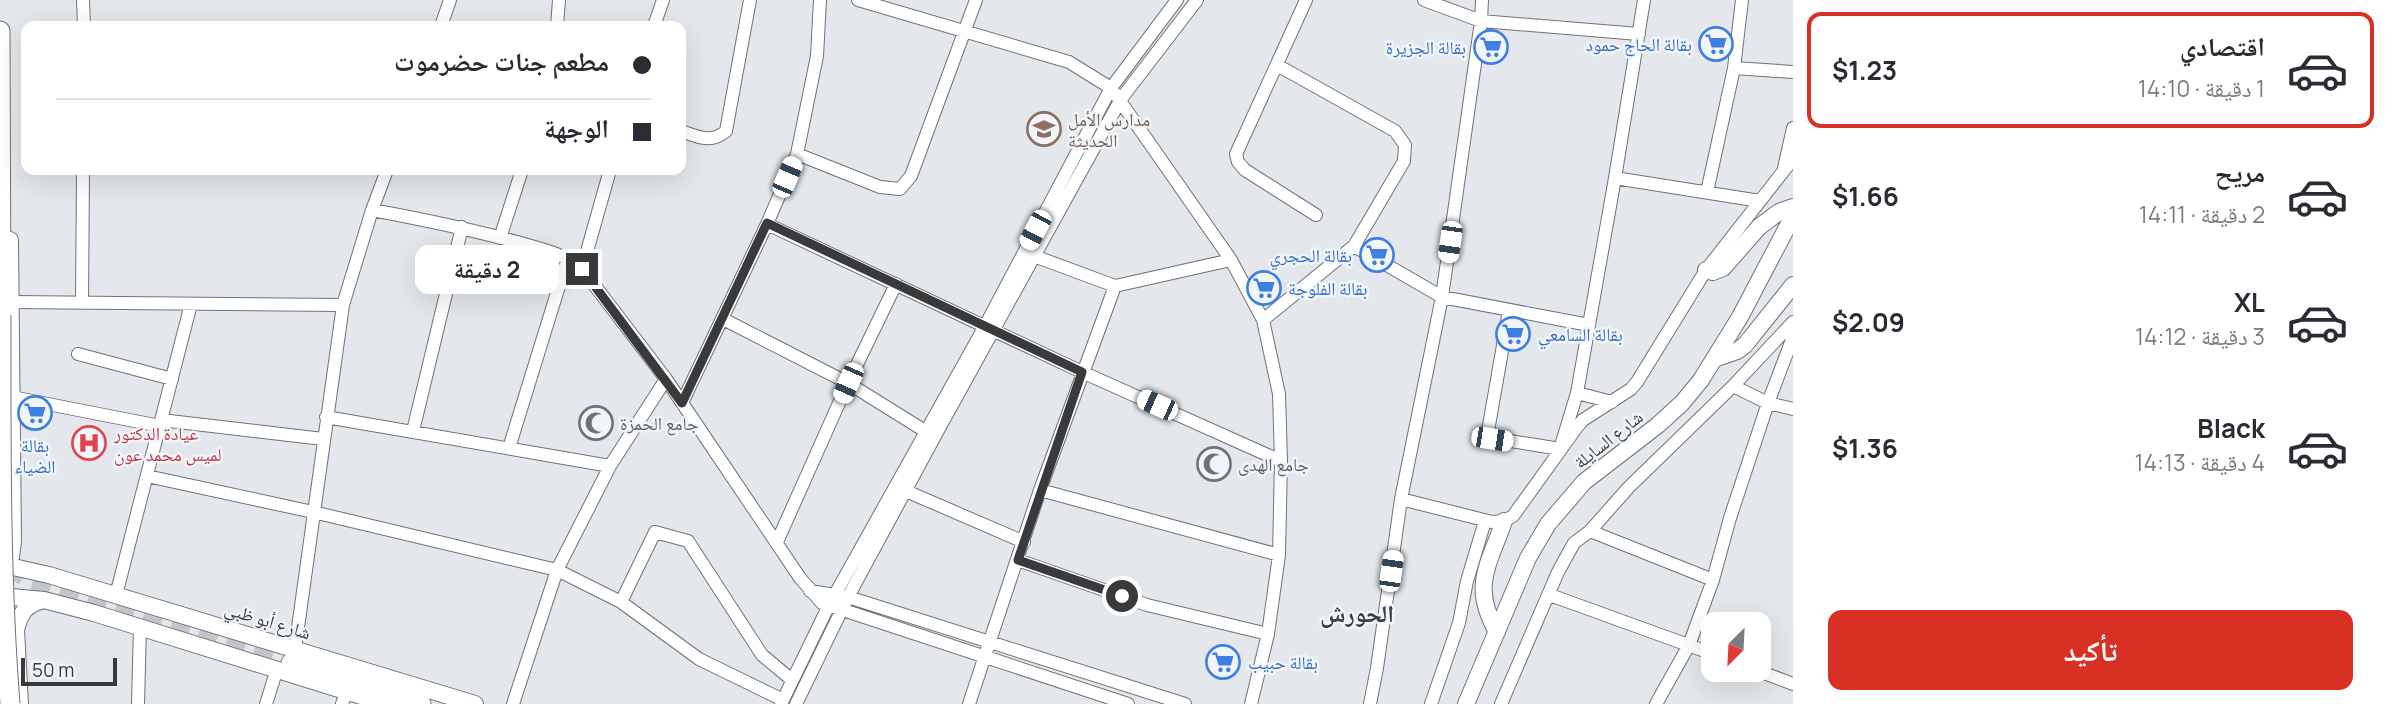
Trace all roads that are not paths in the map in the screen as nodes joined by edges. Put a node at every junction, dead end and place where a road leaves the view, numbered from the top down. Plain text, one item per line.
1 (83, 0) edge
2 (450, 0) edge
3 (559, 0) edge
4 (663, 0) edge
5 (750, 0) edge
6 (820, 0) edge
7 (858, 0) edge
8 (976, 0) edge
9 (1177, 0) edge
10 (1197, 0) edge
11 (1306, 0) edge
12 (1424, 0) edge
13 (1482, 0) edge
14 (1644, 0) edge
15 (1742, 0) edge
16 (84, 21) edge
17 (443, 21) edge
18 (557, 21) edge
19 (656, 21) edge
20 (1482, 21) junction
21 (0, 31) edge
22 (966, 31) junction
23 (1639, 34) junction
24 (0, 59) edge
25 (1278, 65) junction
26 (1734, 68) junction
27 (1793, 72) edge
28 (1111, 88) junction
29 (1121, 99) junction
30 (1793, 128) edge
31 (686, 133) edge
32 (797, 154) junction
33 (1793, 159) edge
34 (1783, 172) junction
35 (83, 175) edge
36 (385, 175) edge
37 (520, 175) edge
38 (609, 175) edge
39 (1615, 178) junction
40 (1707, 192) junction
41 (1760, 201) junction
42 (1793, 207) edge
43 (372, 210) junction
44 (1316, 215) dead end
45 (1793, 216) edge
46 (767, 223) junction
47 (462, 227) junction
48 (500, 238) junction
49 (1354, 246) junction
50 (1034, 256) junction
51 (568, 257) junction
52 (1231, 260) junction
53 (582, 269) junction
54 (1706, 270) junction
55 (896, 284) junction
56 (1793, 285) edge
57 (1115, 286) junction
58 (1442, 297) junction
59 (82, 302) junction
60 (191, 304) junction
61 (343, 305) junction
62 (6, 309) edge
63 (1509, 311) junction
64 (723, 319) junction
65 (1263, 320) junction
66 (1793, 322) edge
67 (1589, 325) junction
68 (989, 328) junction
69 (1793, 337) edge
70 (78, 354) dead end
71 (1717, 358) junction
72 (1082, 372) junction
73 (172, 379) junction
74 (666, 379) junction
75 (848, 383) junction
76 (1733, 386) junction
77 (1577, 393) junction
78 (12, 397) junction
79 (1612, 402) junction
80 (682, 403) junction
81 (1768, 403) junction
82 (1793, 409) edge
83 (326, 417) junction
84 (160, 423) junction
85 (413, 431) junction
86 (925, 431) junction
87 (323, 439) junction
88 (509, 448) junction
89 (1560, 449) junction
90 (1282, 461) junction
91 (13, 466) junction
92 (610, 466) junction
93 (147, 476) junction
94 (0, 480) edge
95 (1040, 490) junction
96 (906, 491) junction
97 (1401, 499) junction
98 (313, 512) junction
99 (1485, 521) junction
100 (1504, 521) junction
101 (1590, 531) junction
102 (13, 541) junction
103 (777, 542) junction
104 (1024, 542) junction
105 (1279, 555) junction
106 (1018, 560) junction
107 (3, 569) edge
108 (32, 569) junction
109 (557, 570) junction
110 (49, 575) junction
111 (1713, 580) junction
112 (0, 586) edge
113 (99, 590) junction
114 (810, 591) junction
115 (1550, 594) junction
116 (116, 595) junction
117 (0, 596) edge
118 (842, 596) junction
119 (44, 600) junction
120 (621, 602) junction
121 (828, 607) junction
122 (842, 611) junction
123 (94, 613) junction
124 (140, 627) junction
125 (1497, 632) junction
126 (1268, 634) junction
127 (988, 643) junction
128 (1689, 645) junction
129 (1701, 650) edge
130 (5, 654) edge
131 (984, 656) junction
132 (288, 660) junction
133 (1771, 676) edge
134 (792, 680) junction
135 (1793, 684) edge
136 (345, 697) edge
137 (782, 702) edge
138 (10, 704) edge
139 (20, 704) edge
140 (138, 704) edge
141 (266, 704) edge
142 (387, 704) edge
143 (421, 704) edge
144 (475, 704) edge
145 (513, 704) edge
146 (796, 704) edge
147 (969, 704) edge
148 (1128, 704) edge
149 (1185, 704) edge
150 (1251, 704) edge
151 (1370, 704) edge
152 (1431, 704) edge
153 (1466, 704) edge
154 (1501, 704) edge
155 (1656, 704) edge

1 - 16 street
2 - 17 street
3 - 18 street
4 - 19 street
5 - 31 street
6 - 32 street
7 - 22 street
8 - 22 street
9 - 28 street
10 - 29 street
11 - 25 street
12 - 20 street
13 - 20 street
14 - 23 street
15 - 26 street
20 - 23 street
20 - 58 street
21 - 24 main road
22 - 28 street
22 - 32 street
23 - 39 street
24 - 62 main road
25 - 44 street
25 - 49 street
26 - 27 street
26 - 40 street
28 - 29 street
28 - 68 street
29 - 50 street
29 - 52 street
30 - 34 street
32 - 46 street
33 - 34 street
34 - 41 street
35 - 59 street
36 - 43 street
37 - 48 street
38 - 53 street
39 - 40 street
39 - 67 street
40 - 41 street
41 - 54 street
42 - 54 main road
43 - 47 street
43 - 61 street
45 - 71 main road, شارع السايلة
46 - 55 street
46 - 64 street
47 - 48 street
47 - 85 street
48 - 51 street
49 - 58 street
49 - 65 street
50 - 57 street
50 - 68 street
51 - 53 street
51 - 88 street
52 - 57 street
52 - 65 street
53 - 74 street
54 - 79 street
55 - 68 street
55 - 75 street
56 - 71 main road
57 - 72 street
58 - 63 street
58 - 97 street
59 - 60 street
59 - 62 street
60 - 61 street
60 - 73 street
61 - 83 street
62 - 78 main road
62 - 130 main road, bridge
63 - 67 street
63 - 89 street
64 - 75 street
64 - 80 street
65 - 90 street
66 - 76 street
67 - 77 street
68 - 72 street
68 - 86 street
68 - 96 street
69 - 81 street
70 - 73 street
71 - 125 main road, شارع السايلة
72 - 90 street
72 - 95 street
73 - 84 street
74 - 80 street
74 - 92 street
75 - 86 street
75 - 103 street
76 - 81 street
76 - 101 street
77 - 79 street
77 - 89 street
78 - 84 street
78 - 91 main road
79 - 89 street
80 - 103 street
81 - 82 street
81 - 111 street
83 - 85 street
83 - 87 street
84 - 87 street
84 - 93 street
85 - 88 street
86 - 118 street
87 - 98 street
88 - 92 street
89 - 100 street
90 - 105 street
91 - 94 main road
91 - 102 main road
92 - 109 street
93 - 98 street
93 - 116 street
95 - 104 street
95 - 105 street
96 - 104 street
96 - 118 street
97 - 99 street
97 - 151 street
98 - 109 street
98 - 132 street
99 - 100 street
99 - 152 street
100 - 125 main road
101 - 111 street
101 - 115 street
102 - 107 main road
102 - 110 main road
103 - 114 street
104 - 106 street
105 - 126 street
106 - 126 street
106 - 127 street
107 - 108 main road, شارع أبو ظبي
108 - 110 main road, شارع أبو ظبي
108 - 112 main road
109 - 120 street
109 - 145 street
110 - 113 main road, شارع أبو ظبي
111 - 128 street
113 - 116 main road, شارع أبو ظبي
113 - 123 main road
114 - 118 street
114 - 121 street
115 - 128 street
115 - 154 street
116 - 132 main road, شارع أبو ظبي
117 - 119 main road, شارع أبو ظبي
118 - 121 street
118 - 122 street
118 - 127 street
119 - 123 main road, شارع أبو ظبي
119 - 130 main road
120 - 134 street
120 - 137 street
121 - 122 street
121 - 134 street
122 - 131 street
122 - 146 street
123 - 124 main road, شارع أبو ظبي
124 - 132 main road, شارع أبو ظبي
124 - 140 street
125 - 153 main road, شارع السايلة
126 - 150 street
127 - 131 street
127 - 149 street
128 - 129 street
128 - 155 street
130 - 138 main road, bridge
130 - 139 main road
131 - 147 street
131 - 148 street
132 - 136 main road, شارع أبو ظبي
132 - 141 street
132 - 143 main road
132 - 144 main road, شارع أبو ظبي
133 - 135 street
134 - 137 street
136 - 142 main road, شارع أبو ظبي

